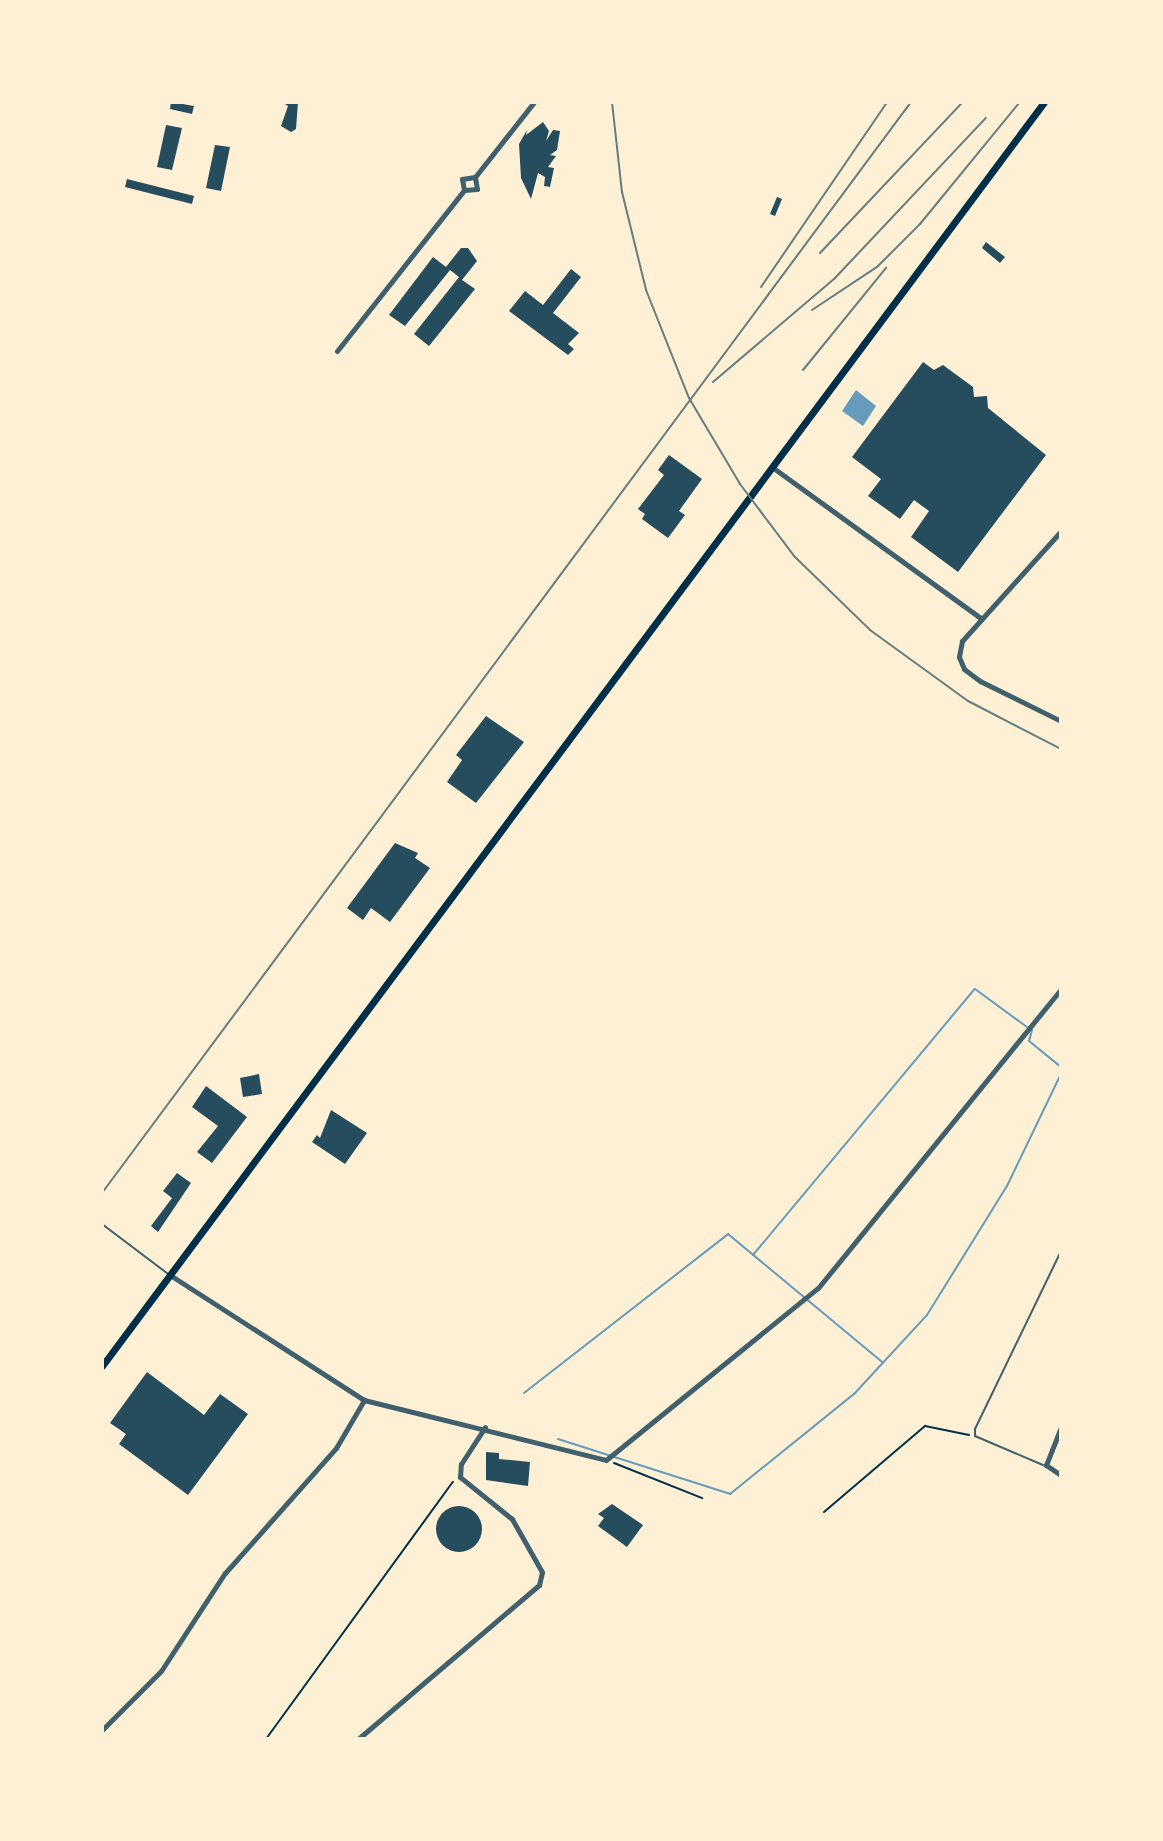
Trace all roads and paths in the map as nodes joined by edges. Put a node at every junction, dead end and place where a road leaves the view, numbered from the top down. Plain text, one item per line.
1 (534, 102) edge
2 (1044, 102) edge
3 (475, 177) junction
4 (464, 190) junction
5 (337, 351) dead end
6 (771, 466) junction
7 (1061, 531) edge
8 (982, 619) junction
9 (1061, 721) edge
10 (1061, 989) edge
11 (102, 1224) edge
12 (1061, 1251) edge
13 (169, 1275) junction
14 (102, 1366) edge
15 (364, 1400) junction
16 (485, 1427) junction
17 (1061, 1427) edge
18 (975, 1436) junction
19 (606, 1460) junction
20 (1046, 1465) junction
21 (1061, 1475) edge
22 (460, 1477) junction
23 (702, 1498) dead end
24 (824, 1512) dead end
25 (102, 1730) edge
26 (266, 1739) edge
27 (358, 1739) edge

1 - 3 street
2 - 6 main road
3 - 4 street
3 - 4 street
4 - 5 street
6 - 8 street
6 - 13 main road
7 - 8 street
8 - 9 street
10 - 19 street
11 - 13 lane
12 - 18 lane
13 - 14 main road
13 - 15 street
15 - 16 street
15 - 25 street
16 - 19 street
16 - 22 street
17 - 20 street
18 - 20 lane
18 - 24 path
19 - 23 path
20 - 21 street
22 - 26 path
22 - 27 street

